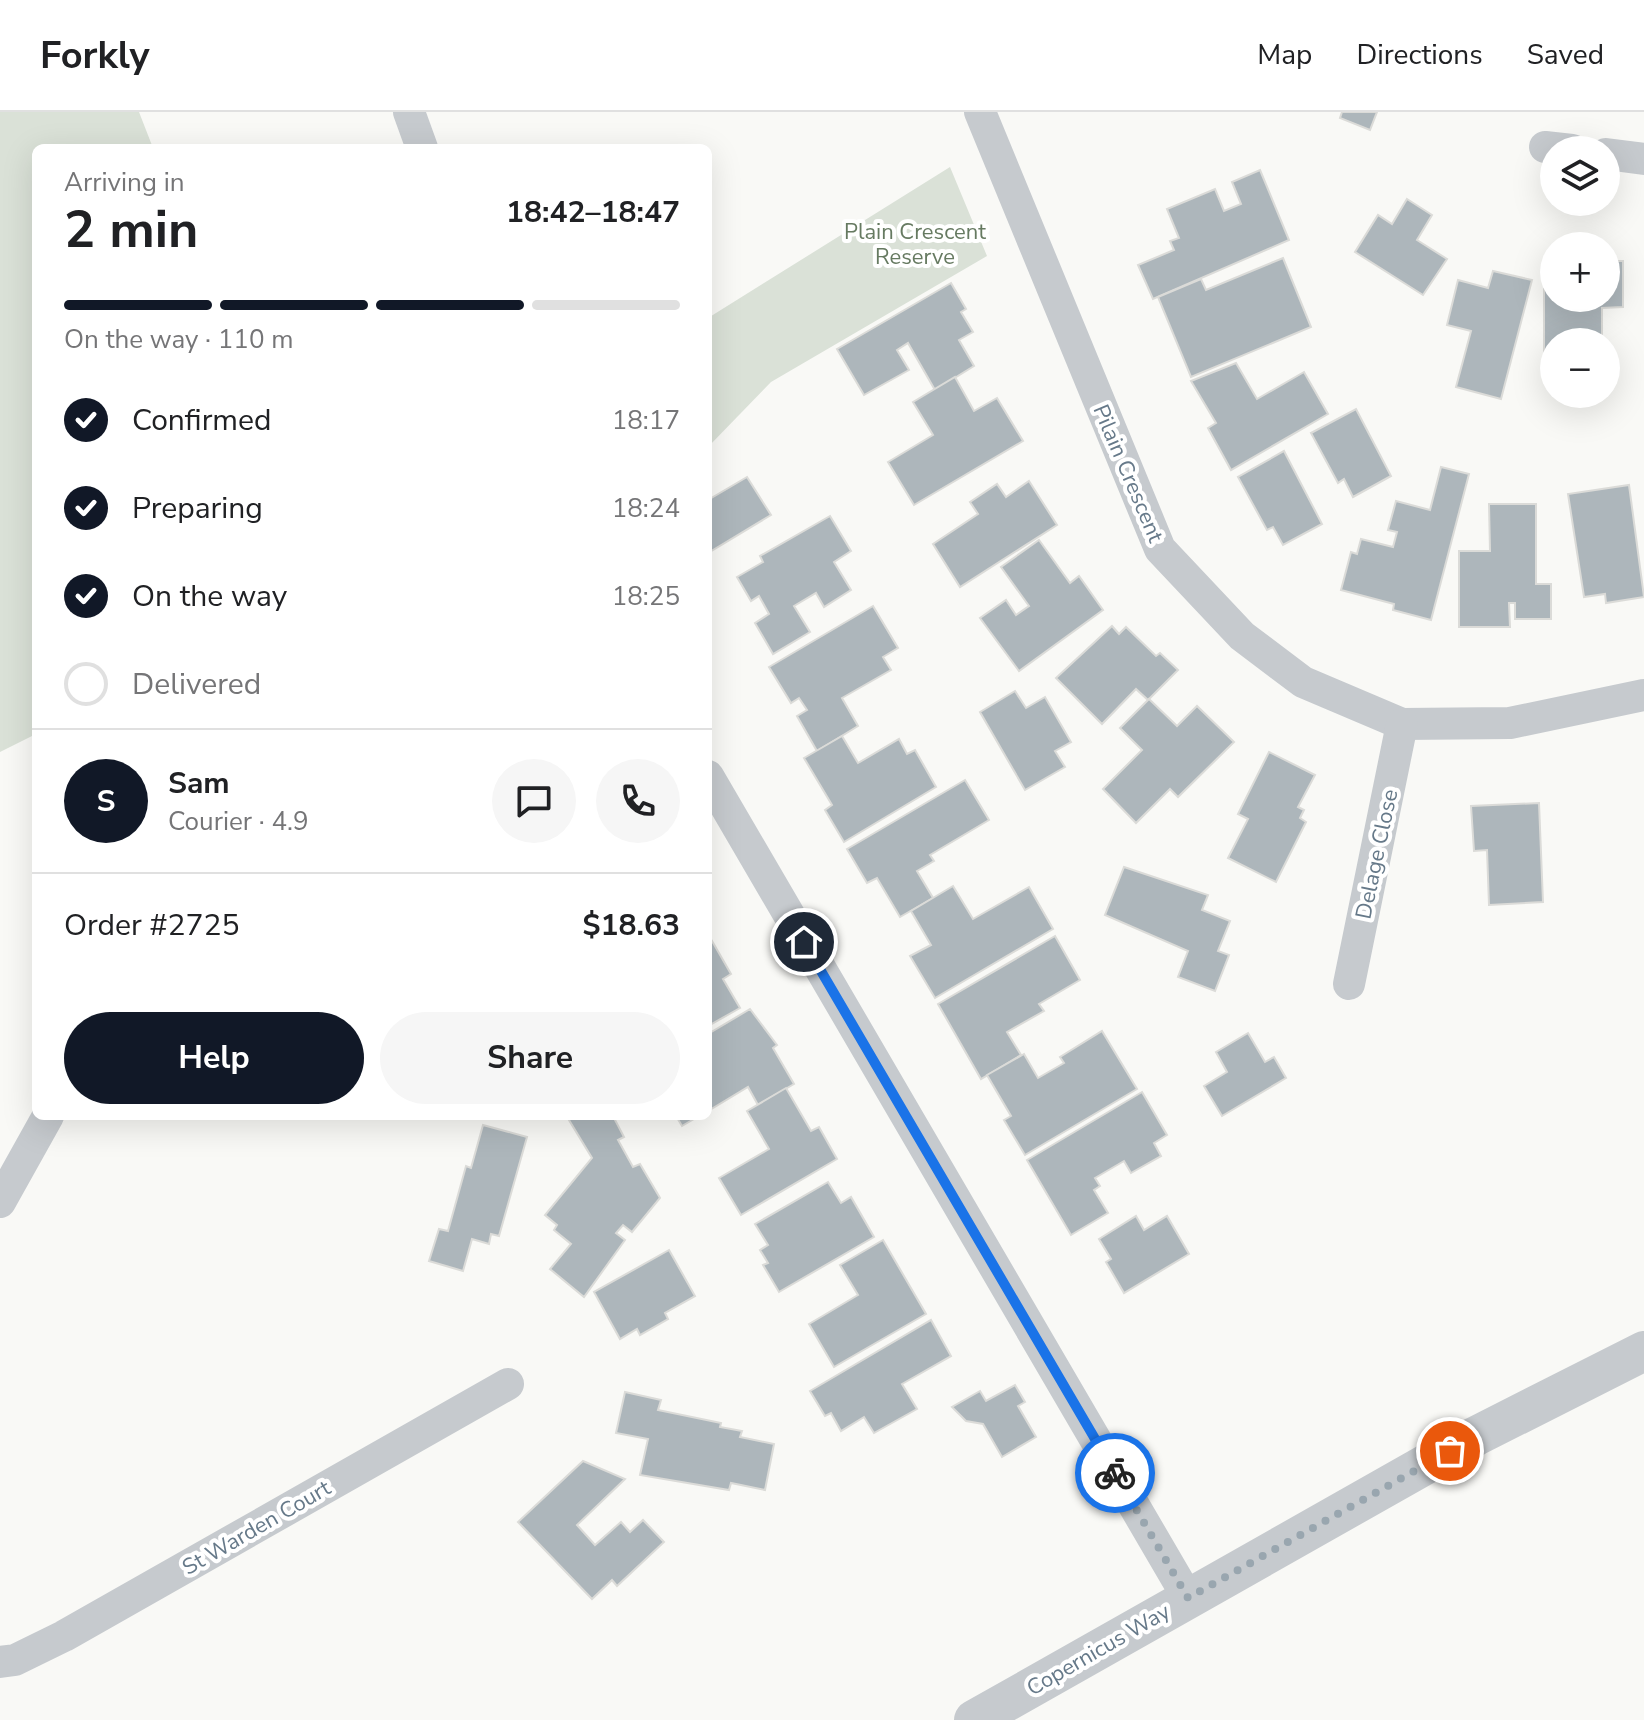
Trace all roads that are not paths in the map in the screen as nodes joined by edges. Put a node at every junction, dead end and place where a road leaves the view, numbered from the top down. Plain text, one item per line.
1 (409, 112) edge
2 (980, 112) edge
3 (421, 144) edge
4 (1620, 156) edge
5 (1644, 159) edge
6 (1644, 695) edge
7 (1402, 724) junction
8 (712, 783) edge
9 (1349, 984) dead end
10 (46, 1120) edge
11 (0, 1202) edge
12 (1641, 1358) edge
13 (508, 1384) dead end
14 (1188, 1598) junction
15 (0, 1662) edge
16 (974, 1720) edge

1 - 3 street
2 - 7 street, Pilain Crescent
4 - 5 street
6 - 7 street, Pilain Crescent
7 - 9 street, Delage Close
8 - 14 street
10 - 11 street
12 - 14 street, Copernicus Way
13 - 15 street, St Warden Court
14 - 16 street, Copernicus Way

